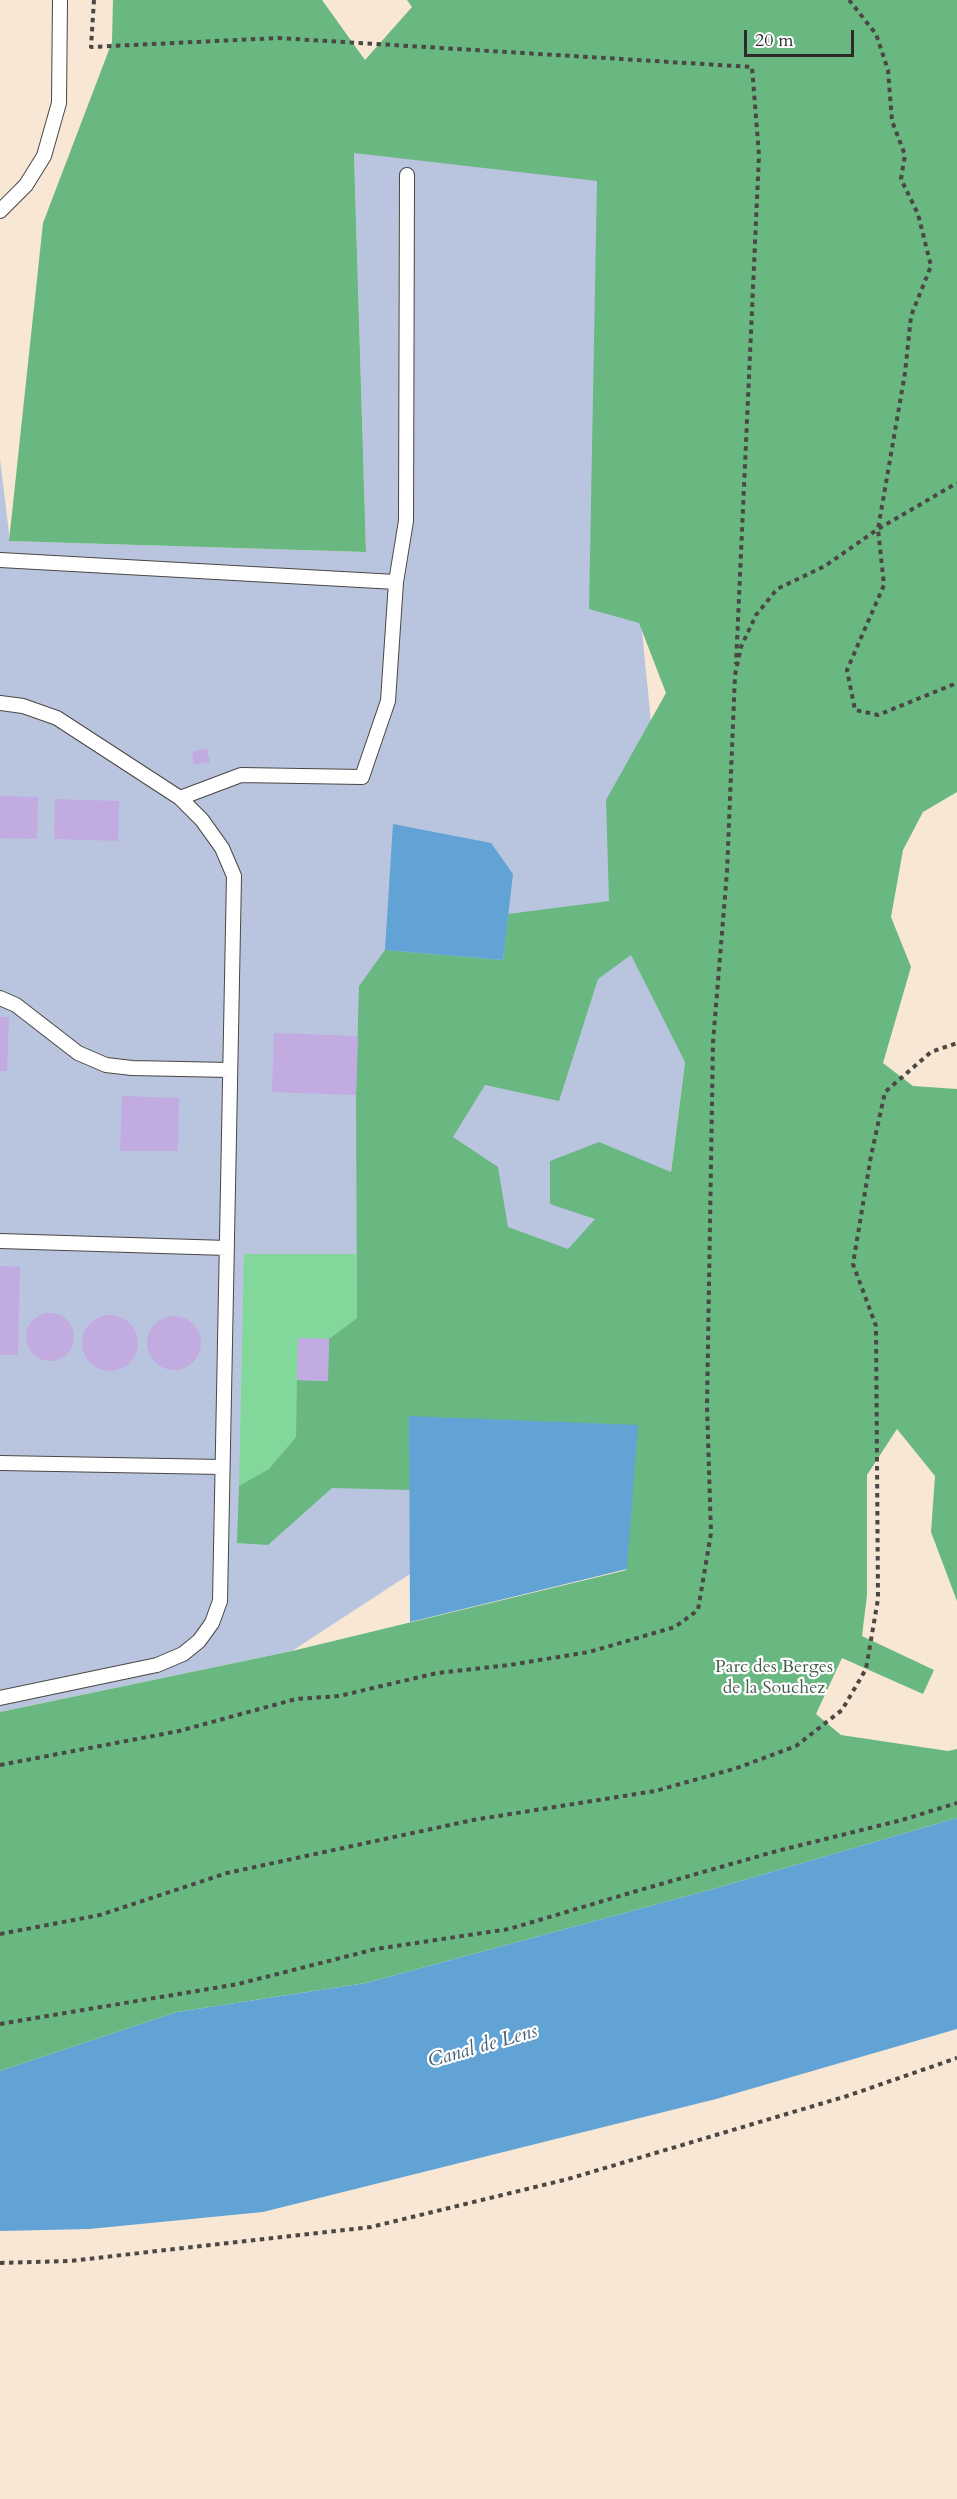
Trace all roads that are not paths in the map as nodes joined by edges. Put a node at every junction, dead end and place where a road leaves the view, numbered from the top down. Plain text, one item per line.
1 (60, 0) edge
2 (407, 175) dead end
3 (0, 211) edge
4 (0, 560) edge
5 (396, 582) junction
6 (0, 702) edge
7 (180, 798) junction
8 (0, 998) edge
9 (230, 1070) junction
10 (0, 1241) edge
11 (227, 1248) junction
12 (0, 1463) edge
13 (222, 1467) junction
14 (0, 1698) edge

1 - 3 lane
2 - 5 lane
4 - 5 lane
5 - 7 lane
6 - 7 lane
7 - 9 lane
8 - 9 lane
9 - 11 lane
10 - 11 lane
11 - 13 lane
12 - 13 lane
13 - 14 lane

